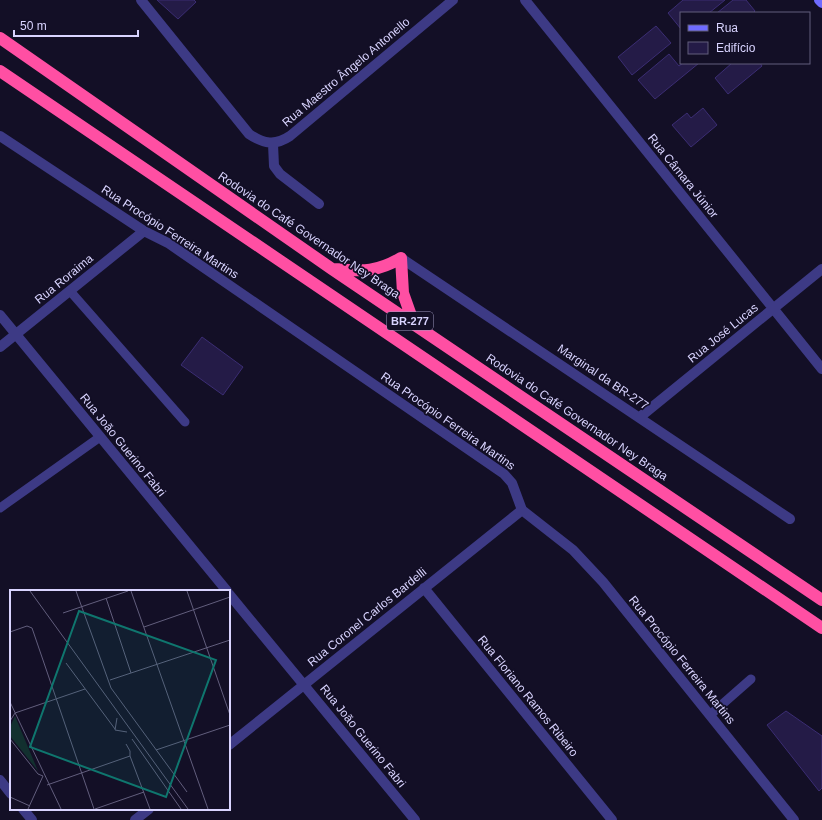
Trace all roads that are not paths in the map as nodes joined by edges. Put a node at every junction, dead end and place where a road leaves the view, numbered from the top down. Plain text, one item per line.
1 (141, 0) edge
2 (453, 0) edge
3 (525, 0) edge
4 (819, 0) edge
5 (822, 3) edge
6 (0, 38) edge
7 (0, 71) edge
8 (0, 136) edge
9 (272, 144) junction
10 (319, 204) dead end
11 (144, 231) junction
12 (401, 258) junction
13 (332, 268) junction
14 (822, 269) edge
15 (70, 291) junction
16 (773, 309) junction
17 (0, 315) edge
18 (414, 324) junction
19 (16, 335) junction
20 (0, 347) edge
21 (822, 369) edge
22 (640, 418) junction
23 (185, 422) dead end
24 (100, 437) junction
25 (0, 508) edge
26 (522, 510) junction
27 (790, 519) dead end
28 (424, 588) junction
29 (226, 590) edge
30 (230, 595) edge
31 (822, 600) edge
32 (822, 628) edge
33 (751, 679) dead end
34 (304, 685) junction
35 (710, 714) junction
36 (230, 744) edge
37 (0, 780) edge
38 (10, 793) edge
39 (24, 810) edge
40 (148, 810) edge
41 (32, 820) edge
42 (135, 820) edge
43 (415, 820) edge
44 (612, 820) edge
45 (794, 820) edge

1 - 9 street
2 - 9 street, Rua Maestro Ângelo Antonello
3 - 16 street, Rua Câmara Júnior
4 - 5 main road
6 - 13 highway, Rodovia do Café Governador Ney Braga / BR-277
7 - 32 highway, BR-277
8 - 11 street, Rua Procópio Ferreira Martins
9 - 10 street
11 - 15 street, Rua Roraima
11 - 26 street, Rua Procópio Ferreira Martins
12 - 13 highway
12 - 18 highway
12 - 22 street, Marginal da BR-277
13 - 18 highway, Rodovia do Café Governador Ney Braga / BR-277
14 - 16 street, Rua José Lucas
15 - 19 street, Rua Roraima
15 - 23 lane
16 - 21 street, Rua Câmara Júnior
16 - 22 street, Rua José Lucas
17 - 19 street, Rua João Guerino Fabri
18 - 31 highway, Rodovia do Café Governador Ney Braga / BR-277
19 - 20 street, Rua Roraima
19 - 24 street, Rua João Guerino Fabri
22 - 27 street, Marginal da BR-277
24 - 25 lane
24 - 29 street, Rua João Guerino Fabri
26 - 28 street, Rua Coronel Carlos Bardelli
26 - 35 street, Rua Procópio Ferreira Martins
28 - 34 street, Rua Coronel Carlos Bardelli
28 - 44 street, Rua Floriano Ramos Ribeiro
30 - 34 street, Rua João Guerino Fabri
33 - 35 lane
34 - 36 street, Rua Coronel Carlos Bardelli
34 - 43 street, Rua João Guerino Fabri
35 - 45 street, Rua Procópio Ferreira Martins
37 - 38 street
39 - 41 street
40 - 42 street

